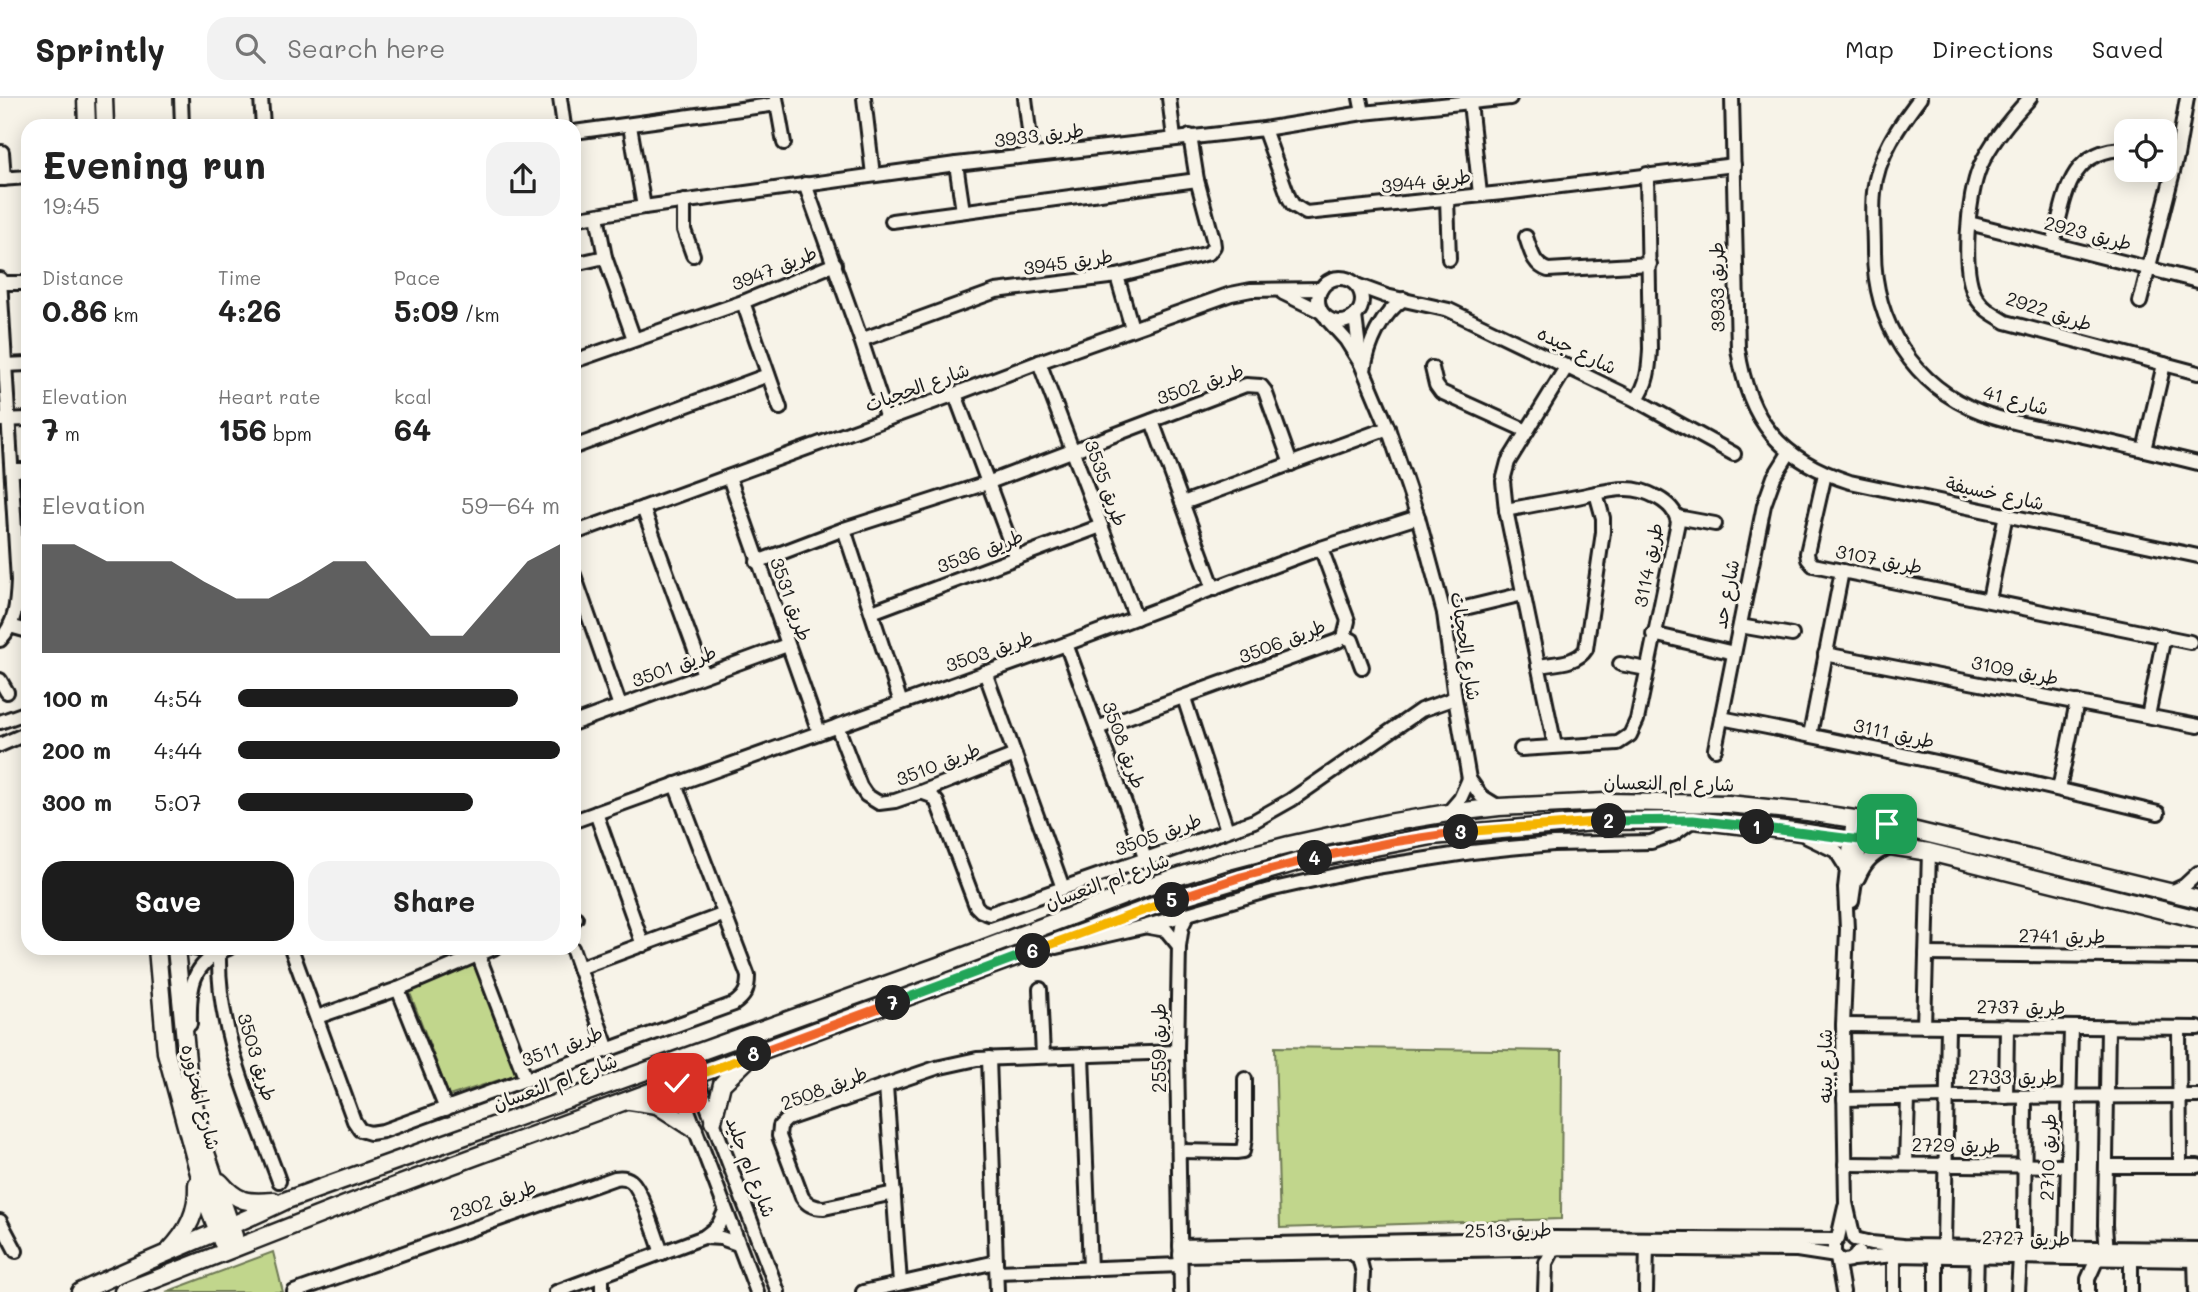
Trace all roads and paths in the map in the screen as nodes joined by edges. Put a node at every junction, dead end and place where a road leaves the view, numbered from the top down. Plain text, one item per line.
1 (86, 98) edge
2 (104, 98) edge
3 (181, 98) edge
4 (265, 98) edge
5 (560, 98) edge
6 (863, 98) edge
7 (1026, 98) edge
8 (1169, 98) edge
9 (1360, 98) edge
10 (1510, 98) edge
11 (1920, 98) edge
12 (2030, 98) edge
13 (2187, 98) edge
14 (1732, 100) edge
15 (777, 101) edge
16 (1470, 103) junction
17 (1363, 114) junction
18 (87, 119) edge
19 (105, 119) edge
20 (182, 119) edge
21 (264, 119) edge
22 (563, 119) edge
23 (630, 126) junction
24 (1264, 129) junction
25 (581, 131) edge
26 (2177, 134) edge
27 (1190, 136) junction
28 (1174, 138) junction
29 (784, 143) dead end
30 (2114, 150) edge
31 (2, 152) dead end
32 (1032, 155) junction
33 (956, 164) junction
34 (1734, 165) junction
35 (1647, 174) junction
36 (873, 176) junction
37 (21, 178) edge
38 (2, 179) edge
39 (1197, 180) junction
40 (2166, 182) edge
41 (805, 184) junction
42 (1480, 194) junction
43 (1447, 198) junction
44 (684, 201) junction
45 (644, 207) junction
46 (963, 211) junction
47 (597, 216) junction
48 (581, 218) edge
49 (892, 221) dead end
50 (1969, 223) junction
51 (1526, 237) dead end
52 (2053, 244) junction
53 (693, 255) dead end
54 (605, 257) junction
55 (1449, 260) dead end
56 (581, 262) edge
57 (835, 264) junction
58 (1650, 264) junction
59 (2149, 268) junction
60 (1117, 275) junction
61 (2198, 281) edge
62 (1, 282) edge
63 (21, 283) edge
64 (1356, 285) junction
65 (1321, 289) junction
66 (1276, 290) junction
67 (1400, 299) junction
68 (743, 302) junction
69 (2140, 302) dead end
70 (1357, 314) junction
71 (1324, 316) junction
72 (1132, 328) junction
73 (634, 339) junction
74 (861, 340) junction
75 (581, 358) edge
76 (1039, 362) junction
77 (21, 364) edge
78 (2164, 364) junction
79 (4, 365) junction
80 (1567, 366) junction
81 (1362, 367) junction
82 (1432, 368) dead end
83 (2198, 373) edge
84 (768, 375) junction
85 (956, 394) junction
86 (1636, 400) junction
87 (780, 408) dead end
88 (887, 419) junction
89 (4, 420) edge
90 (1152, 421) junction
91 (1388, 428) junction
92 (1527, 431) junction
93 (581, 444) edge
94 (1074, 450) junction
95 (2144, 450) junction
96 (1789, 453) junction
97 (1734, 454) dead end
98 (2198, 463) edge
99 (1291, 464) junction
100 (21, 470) edge
101 (12, 471) junction
102 (1825, 474) junction
103 (729, 477) junction
104 (987, 483) junction
105 (1596, 493) junction
106 (1182, 503) junction
107 (643, 508) junction
108 (1506, 510) junction
109 (2006, 514) junction
110 (1418, 517) junction
111 (1677, 517) junction
112 (1715, 524) dead end
113 (21, 525) edge
114 (1101, 526) junction
115 (844, 529) junction
116 (581, 530) edge
117 (1321, 548) junction
118 (2198, 556) edge
119 (1016, 558) junction
120 (757, 562) junction
121 (1842, 571) junction
122 (21, 588) edge
123 (1214, 589) junction
124 (1523, 594) junction
125 (581, 595) edge
126 (1989, 600) junction
127 (872, 612) junction
128 (1444, 613) junction
129 (1136, 618) junction
130 (10, 626) junction
131 (1740, 626) junction
132 (21, 629) edge
133 (1653, 634) junction
134 (1792, 635) dead end
135 (1344, 636) junction
136 (2164, 636) junction
137 (0, 640) edge
138 (2190, 642) dead end
139 (1066, 644) junction
140 (787, 645) junction
141 (1734, 653) junction
142 (1825, 654) junction
143 (1619, 664) dead end
144 (1538, 666) junction
145 (1362, 667) dead end
146 (1647, 669) junction
147 (985, 673) junction
148 (704, 675) junction
149 (0, 680) edge
150 (7, 692) dead end
151 (1184, 698) junction
152 (1455, 698) junction
153 (2077, 702) junction
154 (901, 703) junction
155 (620, 706) junction
156 (21, 714) edge
157 (2148, 716) junction
158 (1721, 718) junction
159 (581, 720) edge
160 (0, 722) edge
161 (837, 726) junction
162 (2198, 726) edge
163 (1097, 728) junction
164 (819, 732) junction
165 (1810, 735) junction
166 (21, 736) edge
167 (0, 745) edge
168 (1555, 747) junction
169 (1521, 749) dead end
170 (1715, 749) dead end
171 (1015, 755) junction
172 (1469, 779) junction
173 (675, 784) junction
174 (2059, 789) junction
175 (922, 792) junction
176 (1499, 807) junction
177 (596, 813) junction
178 (1448, 813) junction
179 (2158, 813) dead end
180 (581, 818) edge
181 (1858, 819) junction
182 (1693, 820) junction
183 (1227, 830) junction
184 (1794, 831) junction
185 (1855, 840) junction
186 (1894, 845) junction
187 (1929, 852) junction
188 (1146, 860) junction
189 (1847, 868) junction
190 (2198, 873) edge
191 (1853, 887) junction
192 (1063, 888) junction
193 (2171, 892) junction
194 (2198, 899) edge
195 (725, 914) junction
196 (1188, 914) junction
197 (2198, 919) edge
198 (1147, 926) junction
199 (1847, 929) junction
200 (643, 945) junction
201 (1179, 946) junction
202 (1038, 949) junction
203 (1927, 954) junction
204 (158, 955) edge
205 (177, 955) edge
206 (216, 955) edge
207 (223, 955) edge
208 (294, 955) edge
209 (476, 955) edge
210 (478, 955) edge
211 (574, 955) edge
212 (2198, 957) edge
213 (579, 968) junction
214 (197, 972) junction
215 (218, 982) junction
216 (398, 989) junction
217 (1040, 989) dead end
218 (317, 1017) junction
219 (1843, 1026) junction
220 (1924, 1026) junction
221 (1948, 1026) junction
222 (2007, 1026) junction
223 (2071, 1027) junction
224 (2108, 1027) junction
225 (2179, 1028) junction
226 (2198, 1028) edge
227 (608, 1050) junction
228 (1177, 1052) junction
229 (753, 1055) junction
230 (1082, 1055) junction
231 (688, 1056) junction
232 (1043, 1056) junction
233 (186, 1057) junction
234 (989, 1058) junction
235 (670, 1063) junction
236 (695, 1076) junction
237 (1245, 1079) dead end
238 (526, 1080) junction
239 (677, 1083) junction
240 (886, 1086) junction
241 (2181, 1096) junction
242 (2198, 1096) edge
243 (1946, 1097) junction
244 (2006, 1097) junction
245 (2025, 1097) junction
246 (2070, 1097) junction
247 (2107, 1097) junction
248 (1908, 1098) junction
249 (1844, 1099) junction
250 (628, 1101) junction
251 (446, 1109) junction
252 (713, 1121) junction
253 (694, 1129) junction
254 (1180, 1151) junction
255 (196, 1164) junction
256 (1845, 1164) junction
257 (1906, 1164) junction
258 (1945, 1165) junction
259 (2026, 1165) junction
260 (2180, 1165) junction
261 (2067, 1166) junction
262 (2107, 1166) junction
263 (2198, 1166) edge
264 (214, 1174) junction
265 (279, 1181) dead end
266 (894, 1193) junction
267 (287, 1200) junction
268 (1846, 1203) junction
269 (725, 1211) junction
270 (0, 1221) edge
271 (225, 1230) junction
272 (1180, 1230) junction
273 (3, 1236) edge
274 (704, 1237) junction
275 (1837, 1239) junction
276 (1854, 1239) junction
277 (737, 1244) junction
278 (1647, 1244) junction
279 (1364, 1247) junction
280 (2066, 1247) junction
281 (1554, 1248) junction
282 (232, 1249) junction
283 (1202, 1250) junction
284 (1940, 1250) junction
285 (16, 1251) dead end
286 (1378, 1251) junction
287 (1977, 1251) junction
288 (167, 1252) junction
289 (1349, 1252) junction
290 (2022, 1252) junction
291 (662, 1253) junction
292 (2100, 1253) junction
293 (1180, 1255) junction
294 (1894, 1255) junction
295 (2197, 1257) edge
296 (1844, 1258) junction
297 (2075, 1258) junction
298 (2131, 1259) junction
299 (997, 1267) junction
300 (1090, 1269) junction
301 (1363, 1273) junction
302 (601, 1275) junction
303 (900, 1283) junction
304 (2088, 1285) edge
305 (1181, 1287) edge
306 (80, 1292) edge
307 (123, 1292) edge
308 (294, 1292) edge
309 (556, 1292) edge
310 (602, 1292) edge
311 (757, 1292) edge
312 (778, 1292) edge
313 (863, 1292) edge
314 (997, 1292) edge
315 (1362, 1292) edge
316 (1545, 1292) edge
317 (1646, 1292) edge
318 (1844, 1292) edge
319 (1894, 1292) edge
320 (1936, 1292) edge
321 (1976, 1292) edge
322 (2018, 1292) edge
323 (2131, 1292) edge
324 (2196, 1292) edge

1 - 18 main road
2 - 19 main road
3 - 20 street
4 - 21 street
5 - 22 street
6 - 36 street
7 - 32 street
8 - 28 street
9 - 17 street
10 - 16 street, طريق 3933
11 - 95 street, شارع 41
12 - 50 street, طريق 2922
13 - 26 street
14 - 34 street, طريق 3933
15 - 23 street
15 - 29 street
16 - 17 street, طريق 3933
16 - 42 street
17 - 24 street, طريق 3933
23 - 25 street
23 - 45 street
24 - 27 street, طريق 3933
24 - 43 street, طريق 3944
27 - 28 street, طريق 3933
27 - 39 street, طريق 3945
28 - 32 street, طريق 3933
30 - 52 street
31 - 38 street
32 - 33 street, طريق 3933
33 - 36 street, طريق 3933
33 - 46 street
34 - 35 street, طريق 3944
34 - 96 street, طريق 3933
35 - 42 street, طريق 3944
35 - 58 street
36 - 41 street, طريق 3933
37 - 38 street
39 - 46 street
39 - 60 street, طريق 3945
40 - 59 street
41 - 44 street, طريق 3933
41 - 57 street
42 - 43 street, طريق 3944
43 - 55 street
44 - 45 street, طريق 3933
44 - 53 street
45 - 47 street, طريق 3933
46 - 49 street
47 - 48 street, طريق 3933
47 - 54 street
50 - 52 street, طريق 2923
50 - 78 street, طريق 2922
51 - 58 street
52 - 59 street, طريق 2923
54 - 56 street
54 - 73 street
57 - 68 street, طريق 3947
57 - 74 street, طريق 3947
58 - 86 street
59 - 61 street, طريق 2923
59 - 69 street
60 - 72 street
60 - 74 street, طريق 3945
62 - 63 street
62 - 79 street
64 - 65 street
64 - 67 street, شارع جيده
64 - 70 street
65 - 66 street, شارع الحجيات
65 - 71 street
66 - 71 street, شارع الحجيات
66 - 72 street, شارع الحجيات
67 - 70 street
67 - 80 street, شارع جيده
67 - 81 street
68 - 73 street, طريق 3947
68 - 84 street
70 - 71 street
70 - 81 street
71 - 81 street
72 - 76 street, شارع الحجيات
73 - 75 street, طريق 3947
74 - 88 street, طريق 3947
76 - 85 street, شارع الحجيات
76 - 94 street, طريق 3535
77 - 79 street
78 - 83 street, طريق 2922
78 - 95 street
79 - 89 street
80 - 86 street, شارع جيده
80 - 92 street
81 - 91 street, شارع الحجيات
82 - 92 street
84 - 87 street
84 - 93 street
85 - 88 street, شارع الحجيات
85 - 104 street
86 - 97 street, شارع جيده
88 - 103 street, شارع الحجيات
89 - 101 street
90 - 94 street, طريق 3502
90 - 99 street, طريق 3502
90 - 106 street
91 - 99 street
91 - 110 street, شارع الحجيات
92 - 108 street
94 - 104 street
94 - 114 street, طريق 3535
95 - 98 street, شارع 41
96 - 102 street, شارع خسيفة
96 - 131 street, شارع حد
99 - 106 street
100 - 101 street
101 - 113 street
102 - 109 street, شارع خسيفة
102 - 121 street, طريق 3107
103 - 107 street, شارع الحجيات
103 - 120 street, طريق 3531
104 - 115 street
104 - 119 street
105 - 108 street, طريق 3114
105 - 111 street, طريق 3114
105 - 144 street
106 - 123 street
107 - 116 street, شارع الحجيات
107 - 148 street
108 - 124 street
109 - 118 street, شارع خسيفة
109 - 126 street
110 - 117 street, طريق 3503
110 - 128 street, شارع الحجيات
111 - 112 street
111 - 133 street, طريق 3114
114 - 119 street, طريق 3536
114 - 129 street, طريق 3535
115 - 120 street
115 - 127 street
117 - 123 street, طريق 3503
117 - 135 street, طريق 3506
119 - 127 street, طريق 3536
120 - 140 street, طريق 3531
121 - 126 street, طريق 3107
121 - 142 street
122 - 130 street
123 - 129 street, طريق 3503
124 - 128 street
124 - 144 street
125 - 155 street
126 - 136 street, طريق 3107
127 - 154 street
128 - 152 street, شارع الحجيات
129 - 139 street, طريق 3503
130 - 132 street
130 - 137 street
131 - 134 street
131 - 141 street, شارع حد
133 - 141 street, طريق 3114
133 - 146 street, طريق 3114
135 - 145 street
135 - 151 street, طريق 3506
136 - 138 street, طريق 3107
136 - 157 street
139 - 147 street, طريق 3503
139 - 163 street, طريق 3508
140 - 148 street, طريق 3501
140 - 164 street, طريق 3531
141 - 158 street, شارع حد
142 - 153 street, طريق 3109
142 - 165 street
143 - 146 street
144 - 168 street
146 - 168 street, طريق 3114
147 - 154 street, طريق 3503
147 - 171 street
148 - 155 street, طريق 3501
149 - 150 street
151 - 163 street, طريق 3506
151 - 183 street
152 - 172 street, شارع الحجيات
152 - 183 street, طريق 3505
153 - 157 street, طريق 3109
153 - 174 street
154 - 161 street, طريق 3503
155 - 159 street, طريق 3501
156 - 160 street
157 - 162 street, طريق 3109
158 - 165 street, طريق 3111
158 - 170 street, شارع حد
161 - 164 street, طريق 3503
161 - 175 street, طريق 3510
163 - 188 street, طريق 3508
164 - 173 street, طريق 3503
165 - 174 street, طريق 3111
166 - 167 street
168 - 169 street
171 - 175 street, طريق 3510
171 - 192 street
172 - 176 street
172 - 178 street
173 - 177 street, طريق 3503
173 - 195 street, طريق 3511
174 - 179 street, طريق 3111
175 - 192 street, طريق 3505
176 - 178 main road, شارع ام النعسان
176 - 181 main road, شارع ام النعسان
177 - 180 street, طريق 3503
177 - 200 street
178 - 231 main road, شارع ام النعسان
181 - 185 street, شارع بينه
181 - 193 main road, شارع ام النعسان
182 - 184 main road, شارع ام النعسان
182 - 196 street
182 - 202 main road, شارع ام النعسان
183 - 188 street, طريق 3505
184 - 185 main road, شارع ام النعسان
184 - 189 street
185 - 186 main road, شارع ام النعسان
185 - 189 street, شارع بينه
185 - 191 street, شارع بينه
186 - 187 main road, شارع ام النعسان
186 - 191 street
187 - 197 main road, شارع ام النعسان
187 - 203 street
188 - 192 street, طريق 3505
189 - 199 street, شارع بينه
190 - 193 street
191 - 199 street, شارع بينه
193 - 194 main road, شارع ام النعسان
195 - 200 street
195 - 227 street, طريق 3511
196 - 198 street
196 - 201 street, طريق 2559
198 - 201 street
198 - 202 street
199 - 219 street, شارع بينه
200 - 213 street
201 - 228 street, طريق 2559
202 - 229 main road, شارع ام النعسان
203 - 212 street, طريق 2741
203 - 220 street
204 - 255 main road, شارع المحزوره
205 - 233 main road, شارع المحزوره
206 - 214 street
207 - 215 street, طريق 3503
208 - 218 street, طريق 3511
209 - 216 street
210 - 238 street
211 - 213 street
213 - 227 street
214 - 215 street
214 - 233 street
215 - 265 street, طريق 3503
216 - 218 street
216 - 251 street
217 - 232 street
218 - 251 street, طريق 3511
219 - 220 street, طريق 2737
219 - 249 street, شارع بينه
220 - 221 street, طريق 2737
221 - 222 street, طريق 2737
221 - 243 street
222 - 223 street, طريق 2737
222 - 244 street
223 - 224 street, طريق 2737
223 - 246 street, طريق 2710
224 - 225 street, طريق 2737
224 - 247 street
225 - 226 street, طريق 2737
225 - 241 street
227 - 238 street, طريق 3511
228 - 230 street, طريق 2508
228 - 254 street, طريق 2559
229 - 236 main road, شارع ام النعسان
229 - 252 main road
230 - 232 street, طريق 2508
230 - 300 street
231 - 235 main road, شارع ام النعسان
231 - 236 street, شارع ام جليد
232 - 234 street, طريق 2508
233 - 264 main road, شارع المحزوره
234 - 240 street, طريق 2508
234 - 299 street
235 - 239 street, شارع ام جليد
235 - 267 main road, شارع ام النعسان
236 - 239 main road, شارع ام النعسان
236 - 252 street, شارع ام جليد
237 - 254 street
238 - 251 street, طريق 3511
239 - 250 main road, شارع ام النعسان
239 - 253 street, شارع ام جليد
240 - 266 street, طريق 2508
240 - 266 street, طريق 2508
241 - 242 street, طريق 2733
241 - 247 street, طريق 2733
241 - 260 street
243 - 244 street, طريق 2733
243 - 248 street, طريق 2733
243 - 258 street
244 - 245 street, طريق 2733
245 - 246 street, طريق 2733
245 - 259 street
246 - 247 street, طريق 2733
246 - 261 street, طريق 2710
247 - 262 street
248 - 249 street, طريق 2733
248 - 257 street
249 - 256 street, شارع بينه
250 - 253 main road
250 - 282 main road, شارع ام النعسان
252 - 312 street, شارع ام جليد
253 - 269 street, شارع ام جليد
254 - 272 street, طريق 2559
255 - 271 main road, شارع المحزوره
255 - 288 main road
256 - 257 street, طريق 2729
256 - 268 street, شارع بينه
257 - 258 street, طريق 2729
258 - 259 street, طريق 2729
258 - 284 street
259 - 261 street, طريق 2729
259 - 290 street
260 - 262 street
260 - 263 street
261 - 280 street, طريق 2710
262 - 292 street
264 - 267 main road
264 - 271 main road, شارع المحزوره
266 - 303 street, طريق 2508
267 - 271 main road, شارع ام النعسان
268 - 275 street, شارع بينه
268 - 276 street, شارع بينه
269 - 274 street
269 - 277 street, شارع ام جليد
270 - 273 street
271 - 282 main road, شارع المحزوره
271 - 288 main road, شارع ام النعسان
272 - 283 street
272 - 293 street, طريق 2559
273 - 285 street
274 - 277 street
274 - 291 street
275 - 276 street
275 - 278 street, طريق 2513
275 - 296 street
276 - 284 street, طريق 2727
276 - 296 street
277 - 311 street, شارع ام جليد
278 - 279 street, طريق 2513
278 - 281 street, طريق 2513
278 - 296 street, طريق 2513
278 - 317 street
279 - 283 street, طريق 2513
279 - 286 street, طريق 2513
279 - 289 street, طريق 2513
280 - 290 street, طريق 2727
280 - 292 street, طريق 2727
281 - 286 street, طريق 2513
281 - 316 street
282 - 307 main road, شارع ام النعسان
283 - 289 street, طريق 2513
283 - 293 street, طريق 2513
283 - 305 street
284 - 287 street, طريق 2727
284 - 294 street, طريق 2727
284 - 320 street
286 - 301 street
287 - 290 street, طريق 2727
287 - 321 street
288 - 306 main road, شارع ام النعسان
289 - 301 street
290 - 297 street, طريق 2727
290 - 322 street
291 - 302 street
291 - 308 street, طريق 2302
292 - 295 street, طريق 2727
292 - 297 street, طريق 2727
292 - 298 street, طريق 2727
292 - 304 street
293 - 300 street, طريق 2513
293 - 305 street, طريق 2559
294 - 296 street, طريق 2727
294 - 319 street
295 - 298 street, طريق 2727
295 - 324 street
296 - 318 street
297 - 304 street
298 - 323 street
299 - 300 street, طريق 2513
299 - 303 street, طريق 2513
299 - 314 street
301 - 315 street
302 - 309 street
302 - 310 street
303 - 313 street, طريق 2513

